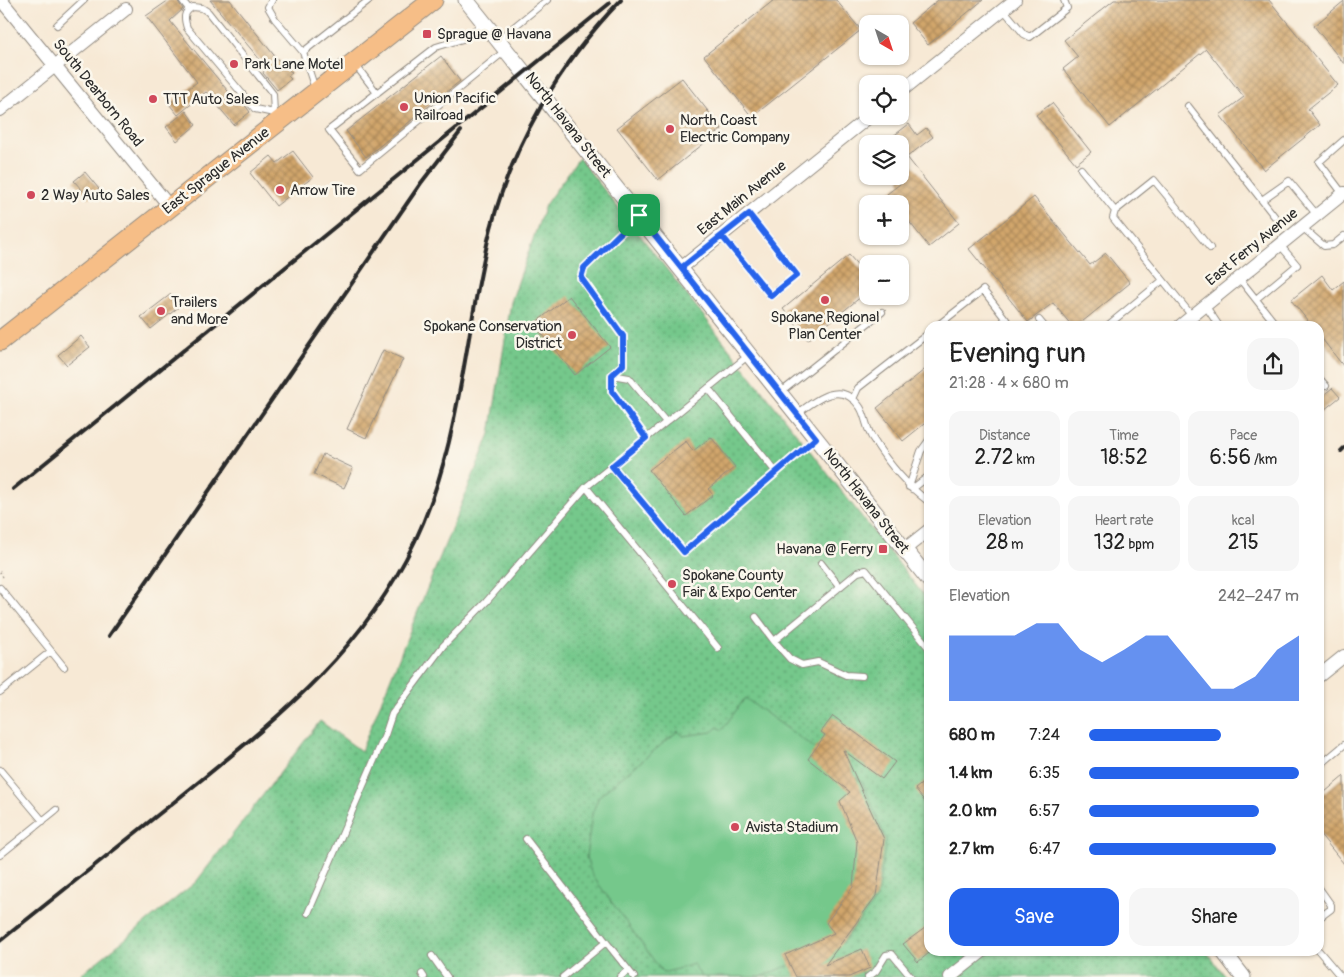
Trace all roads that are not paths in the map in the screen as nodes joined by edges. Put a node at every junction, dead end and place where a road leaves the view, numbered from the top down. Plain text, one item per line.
1 (1, 0) edge
2 (84, 0) edge
3 (182, 0) edge
4 (272, 0) edge
5 (369, 0) edge
6 (466, 0) edge
7 (547, 0) edge
8 (1015, 0) edge
9 (1064, 0) edge
10 (426, 2) edge
11 (126, 9) dead end
12 (189, 9) junction
13 (1003, 9) junction
14 (484, 22) junction
15 (57, 25) dead end
16 (503, 44) junction
17 (303, 52) junction
18 (354, 62) junction
19 (55, 66) junction
20 (909, 85) edge
21 (316, 92) junction
22 (378, 93) junction
23 (1188, 106) dead end
24 (0, 110) edge
25 (277, 117) junction
26 (859, 125) edge
27 (1344, 140) edge
28 (1081, 169) dead end
29 (1344, 193) edge
30 (1262, 200) junction
31 (170, 207) junction
32 (1115, 211) junction
33 (749, 214) junction
34 (639, 215) junction
35 (1317, 215) junction
36 (1275, 217) dead end
37 (1302, 227) junction
38 (722, 236) junction
39 (1344, 236) edge
40 (1280, 245) junction
41 (1210, 248) dead end
42 (681, 268) junction
43 (1239, 278) junction
44 (1163, 280) junction
45 (1256, 299) junction
46 (1205, 306) junction
47 (882, 312) dead end
48 (1192, 316) junction
49 (943, 321) edge
50 (1007, 321) edge
51 (1112, 321) edge
52 (1186, 321) edge
53 (1216, 321) edge
54 (1273, 321) edge
55 (924, 336) edge
56 (0, 341) edge
57 (750, 354) junction
58 (612, 375) junction
59 (1324, 384) edge
60 (1326, 386) dead end
61 (708, 388) junction
62 (780, 393) junction
63 (853, 399) junction
64 (797, 414) junction
65 (666, 422) junction
66 (646, 438) junction
67 (816, 438) junction
68 (924, 446) edge
69 (612, 466) junction
70 (776, 472) junction
71 (924, 479) edge
72 (586, 487) junction
73 (911, 488) junction
74 (924, 498) edge
75 (924, 534) edge
76 (905, 550) junction
77 (821, 563) dead end
78 (924, 574) edge
79 (0, 588) edge
80 (840, 588) junction
81 (756, 617) dead end
82 (774, 641) junction
83 (924, 642) edge
84 (718, 648) dead end
85 (51, 651) junction
86 (1344, 656) edge
87 (64, 667) dead end
88 (1324, 672) edge
89 (862, 676) dead end
90 (0, 692) edge
91 (1344, 745) edge
92 (1324, 762) edge
93 (0, 770) edge
94 (56, 810) dead end
95 (43, 821) junction
96 (526, 838) dead end
97 (0, 855) edge
98 (1324, 895) edge
99 (308, 913) dead end
100 (1324, 914) edge
101 (606, 942) junction
102 (432, 956) dead end
103 (977, 956) edge
104 (1227, 956) edge
105 (1323, 956) edge
106 (628, 970) junction
107 (447, 977) edge
108 (563, 977) edge
109 (620, 977) edge
110 (634, 977) edge
111 (868, 977) edge
112 (911, 977) edge
113 (950, 977) edge
114 (1243, 977) edge
115 (1341, 977) edge

1 - 19 street, South Dearborn Road
2 - 15 lane
3 - 12 lane
4 - 17 lane
5 - 17 lane
6 - 14 street, North Havana Street
7 - 16 lane
8 - 13 street
9 - 13 lane
10 - 18 main road, East Sprague Avenue
11 - 19 street
12 - 25 lane
12 - 25 lane
13 - 20 street
14 - 16 street, North Havana Street
14 - 22 lane
16 - 22 lane
16 - 34 street, North Havana Street
17 - 21 lane
18 - 21 main road, East Sprague Avenue
18 - 22 lane
19 - 24 street
19 - 31 street, South Dearborn Road
21 - 25 main road, East Sprague Avenue
23 - 30 lane
25 - 31 main road, East Sprague Avenue
26 - 33 street, East Main Avenue
27 - 29 lane
28 - 32 lane
29 - 35 street, East Ferry Avenue
30 - 35 lane
30 - 36 lane
31 - 56 main road, East Sprague Avenue
32 - 41 lane
32 - 44 lane
33 - 38 street, East Main Avenue
33 - 38 lane
34 - 42 street, North Havana Street
34 - 58 lane
35 - 37 street, East Ferry Avenue
37 - 39 lane
37 - 40 street, East Ferry Avenue
38 - 42 street, East Main Avenue
40 - 43 street, East Ferry Avenue
40 - 45 lane
42 - 57 street, North Havana Street
43 - 45 lane
43 - 46 street, East Ferry Avenue
44 - 48 lane
44 - 51 lane
45 - 54 lane
46 - 48 street, East Ferry Avenue
46 - 53 lane
47 - 62 lane
48 - 52 street, East Ferry Avenue
49 - 50 lane
55 - 63 lane
57 - 61 lane
57 - 62 street, North Havana Street
58 - 65 lane
58 - 66 lane
59 - 60 lane
61 - 65 lane
61 - 70 lane
62 - 64 street, North Havana Street
63 - 64 lane
63 - 73 lane
64 - 67 street, North Havana Street
65 - 66 lane
66 - 69 lane
67 - 70 lane
67 - 76 street, North Havana Street
68 - 73 lane
69 - 70 lane
69 - 72 lane
71 - 73 lane
72 - 84 lane
72 - 99 lane
73 - 74 lane
75 - 76 street
76 - 78 street, North Havana Street
77 - 80 lane
79 - 85 lane
80 - 82 lane
80 - 83 lane
81 - 82 lane
82 - 89 lane
85 - 87 lane
85 - 90 lane
86 - 88 street
91 - 92 lane
93 - 95 lane
94 - 95 lane
95 - 97 lane
96 - 101 lane
98 - 100 lane
101 - 106 lane
101 - 108 lane
102 - 107 lane
103 - 113 street
104 - 114 street
105 - 115 lane
106 - 109 lane
106 - 110 lane
111 - 112 lane

